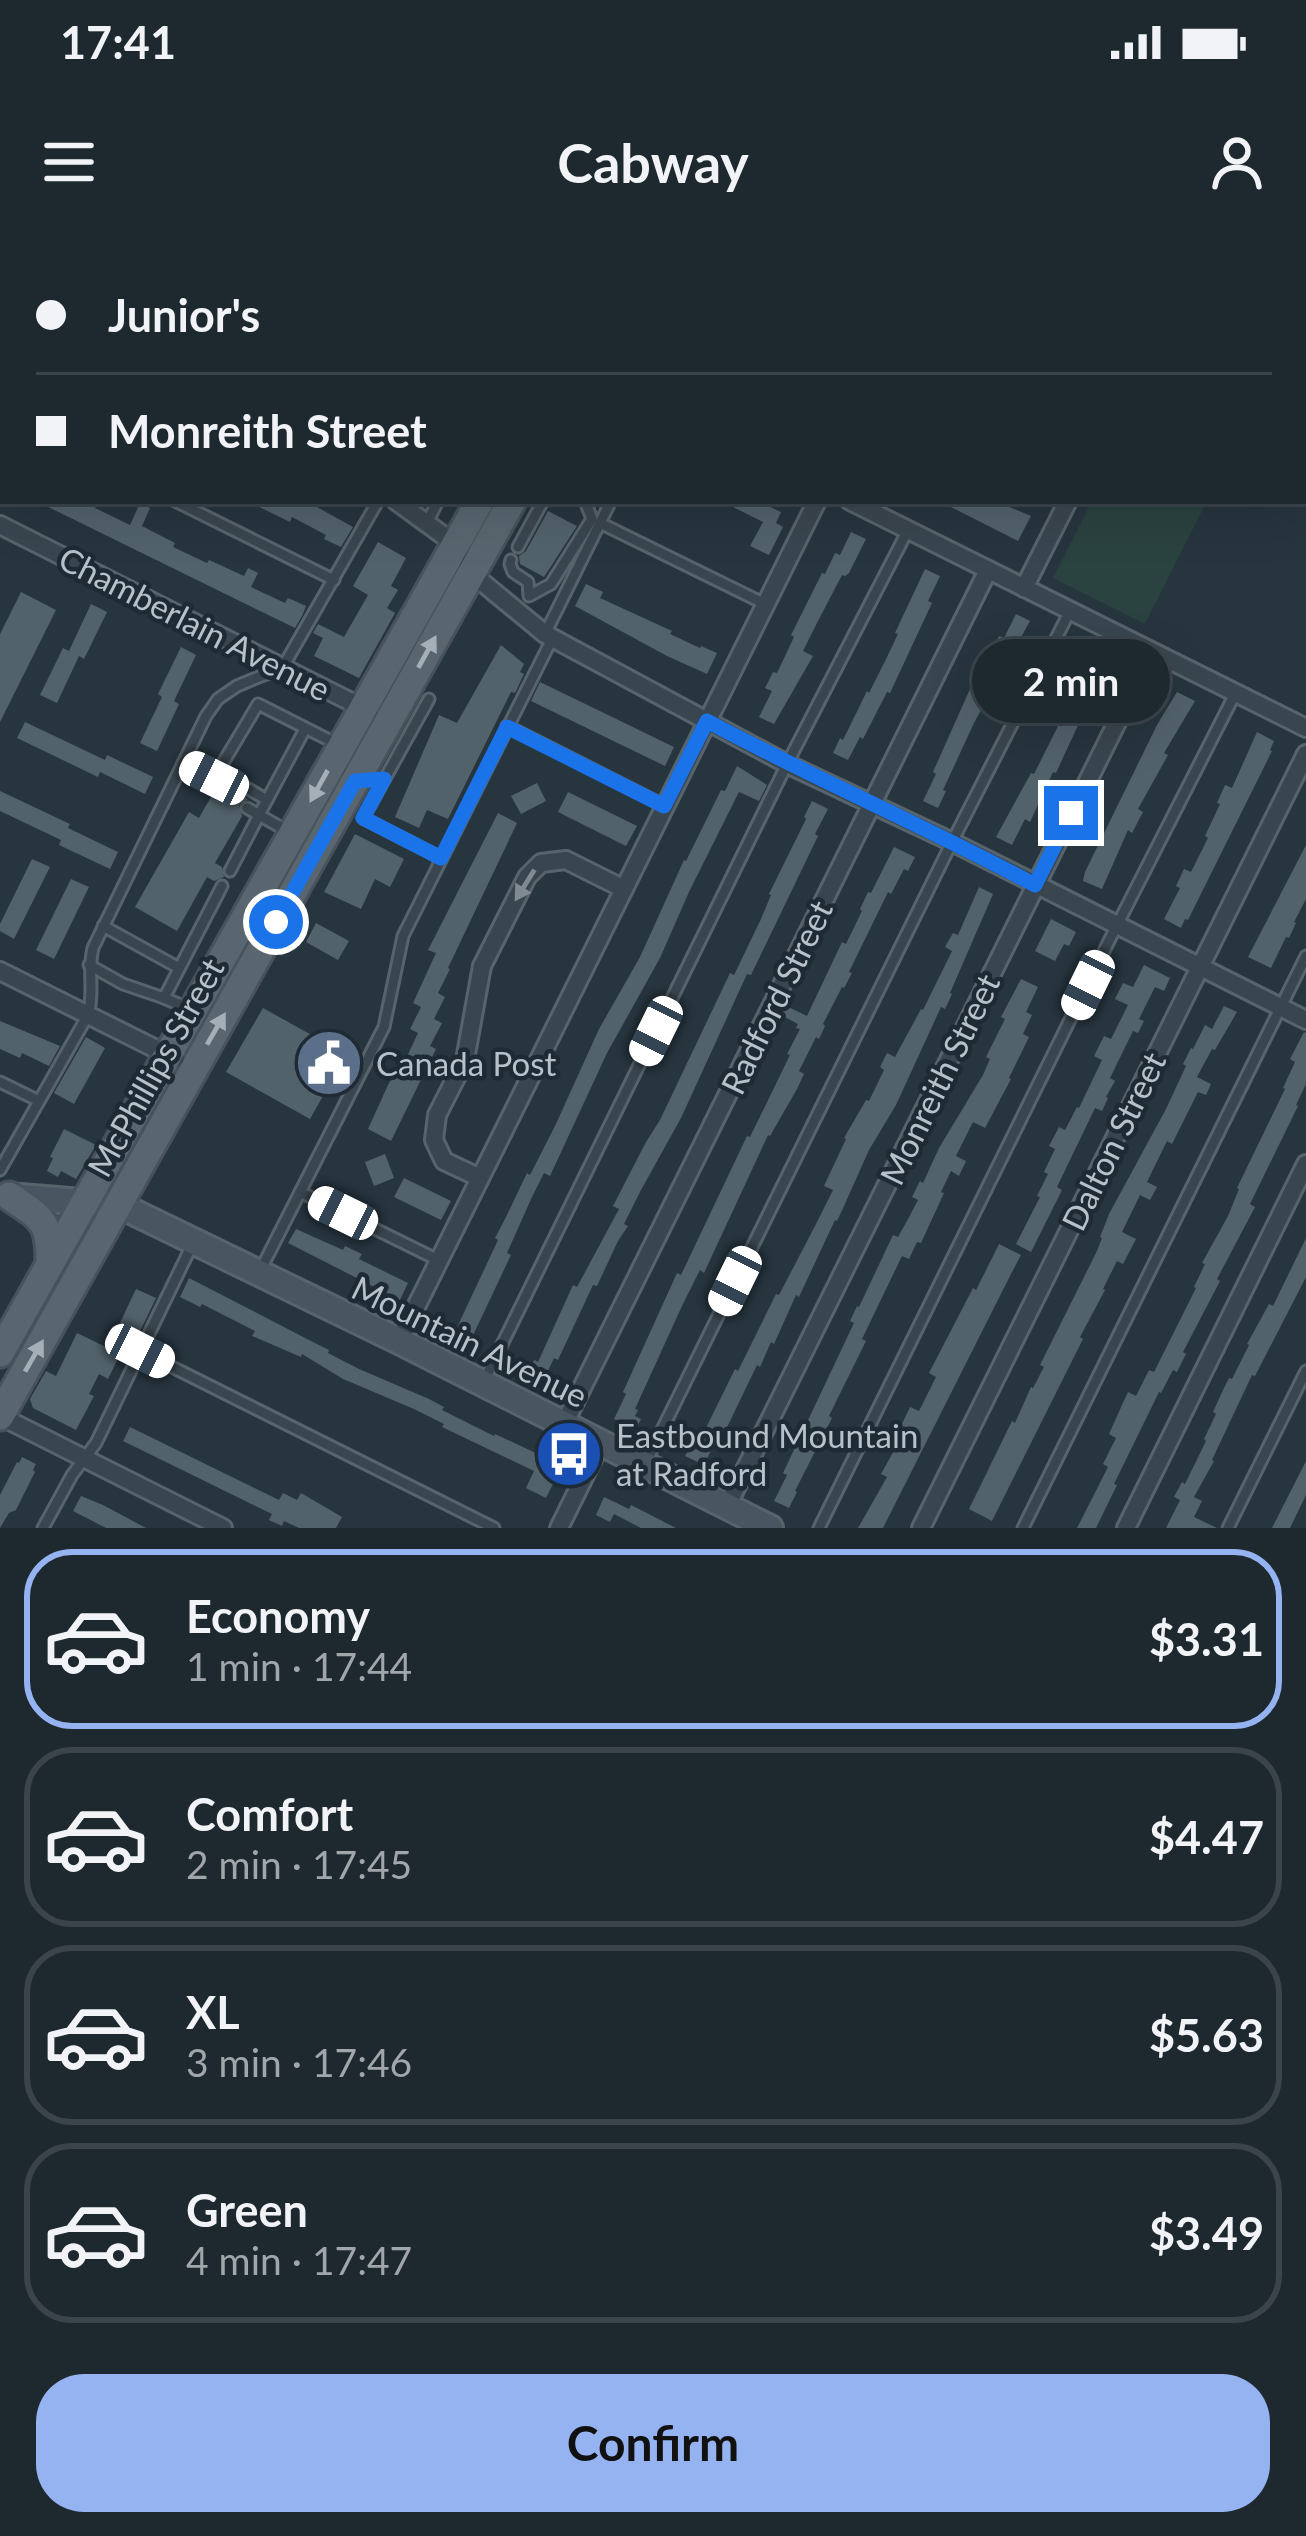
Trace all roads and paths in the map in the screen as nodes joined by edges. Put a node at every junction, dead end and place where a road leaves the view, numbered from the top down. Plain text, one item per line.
1 (182, 504) edge
2 (376, 504) edge
3 (400, 504) edge
4 (437, 504) edge
5 (478, 504) edge
6 (510, 504) edge
7 (541, 504) edge
8 (586, 504) edge
9 (610, 504) edge
10 (815, 504) edge
11 (856, 504) edge
12 (1066, 504) edge
13 (427, 524) junction
14 (600, 524) junction
15 (0, 525) edge
16 (908, 530) junction
17 (455, 544) junction
18 (518, 547) dead end
19 (512, 560) dead end
20 (988, 570) junction
21 (471, 573) junction
22 (334, 580) junction
23 (1024, 588) junction
24 (765, 604) junction
25 (1070, 611) junction
26 (548, 636) junction
27 (1153, 652) junction
28 (283, 667) junction
29 (255, 680) junction
30 (1236, 692) junction
31 (429, 699) dead end
32 (258, 704) junction
33 (363, 708) junction
34 (389, 721) junction
35 (707, 721) junction
36 (507, 727) junction
37 (1306, 728) edge
38 (305, 729) junction
39 (342, 746) junction
40 (1306, 754) edge
41 (183, 763) junction
42 (787, 764) junction
43 (216, 774) junction
44 (384, 779) junction
45 (355, 781) junction
46 (224, 792) dead end
47 (267, 800) junction
48 (871, 804) junction
49 (664, 806) junction
50 (247, 808) dead end
51 (260, 815) junction
52 (292, 835) junction
53 (952, 842) junction
54 (441, 858) junction
55 (230, 871) dead end
56 (1035, 885) junction
57 (222, 886) dead end
58 (624, 889) junction
59 (104, 926) junction
60 (1117, 926) junction
61 (1306, 956) edge
62 (89, 965) junction
63 (1200, 967) junction
64 (179, 968) junction
65 (0, 971) edge
66 (164, 998) junction
67 (1280, 1007) junction
68 (194, 1011) junction
69 (88, 1015) junction
70 (1306, 1020) edge
71 (181, 1062) junction
72 (0, 1082) edge
73 (39, 1101) junction
74 (1306, 1164) edge
75 (478, 1177) junction
76 (3, 1186) edge
77 (300, 1192) junction
78 (86, 1202) junction
79 (119, 1205) junction
80 (194, 1241) junction
81 (438, 1260) junction
82 (50, 1268) junction
83 (259, 1274) junction
84 (399, 1341) junction
85 (140, 1351) junction
86 (0, 1353) edge
87 (1306, 1371) edge
88 (483, 1384) junction
89 (0, 1416) edge
90 (564, 1424) junction
91 (602, 1443) junction
92 (84, 1458) junction
93 (645, 1465) junction
94 (727, 1506) junction
95 (43, 1528) edge
96 (224, 1528) edge
97 (494, 1528) edge
98 (559, 1528) edge
99 (770, 1528) edge
100 (819, 1528) edge
101 (921, 1528) edge
102 (1023, 1528) edge
103 (1126, 1528) edge
104 (1228, 1528) edge

1 - 22 lane
2 - 22 lane
3 - 13 street
4 - 13 lane
5 - 17 main road, McPhillips Street
6 - 21 main road, McPhillips Street
7 - 18 lane
8 - 19 lane
9 - 14 lane
10 - 24 street
11 - 16 street
12 - 23 street
13 - 17 street
14 - 24 lane
14 - 26 lane
15 - 28 street, Chamberlain Avenue
16 - 20 street
16 - 42 lane
17 - 21 street
17 - 33 main road, McPhillips Street
20 - 23 street
20 - 48 street, Radford Street
21 - 26 street
34 -> 21 main road, McPhillips Street
22 - 28 lane
23 - 25 street
24 - 35 street
25 - 27 street
25 - 53 lane
26 - 35 street
26 - 36 lane
27 - 30 street
27 - 56 street, Monreith Street
28 - 29 lane
28 - 33 street, Chamberlain Avenue
29 - 32 lane
29 - 41 lane
30 - 37 street
30 - 60 lane
31 - 44 lane
32 - 38 lane
32 - 43 lane
33 - 34 street, Chamberlain Avenue
33 - 39 main road, McPhillips Street
34 - 45 main road, McPhillips Street
35 - 42 street
35 - 49 street
36 - 49 lane
36 - 54 lane
38 - 39 lane
38 - 47 lane
39 -> 52 main road, McPhillips Street
40 - 63 street, Dalton Street
41 - 43 lane
41 - 59 lane
42 - 48 street
42 - 88 lane
43 - 46 lane
43 - 47 lane
44 - 45 lane
44 - 54 lane
71 -> 45 main road, McPhillips Street
47 - 51 lane
48 - 53 street
48 - 90 street, Radford Street
49 - 58 street
50 - 51 lane
51 - 52 lane
51 - 55 lane
52 - 68 main road, McPhillips Street
53 - 56 street
53 - 93 lane
54 - 77 lane
56 - 60 street
56 - 94 street, Monreith Street
57 - 64 lane
58 - 75 street
58 -> 75 street
59 - 62 lane
59 - 64 lane
60 - 63 street
60 - 100 lane
61 - 67 lane
62 - 66 lane
62 - 69 lane
63 - 67 street
63 - 101 street, Dalton Street
64 - 66 lane
65 - 69 street
66 - 68 lane
67 - 70 street
67 - 102 lane
68 - 71 main road, McPhillips Street
69 - 71 street
69 - 73 lane
71 - 78 main road, McPhillips Street
71 - 79 main road, McPhillips Street
72 - 73 lane
73 - 76 lane
74 - 103 street
75 - 81 street
76 - 78 main road, Mountain Avenue
76 - 82 main road
77 - 81 lane
77 - 83 lane
78 - 79 main road, Mountain Avenue
78 - 82 main road, McPhillips Street
79 - 80 main road, Mountain Avenue
89 -> 79 main road, McPhillips Street
80 - 83 main road, Mountain Avenue
80 - 85 lane
81 - 84 street
82 - 86 main road, McPhillips Street
83 - 84 main road, Mountain Avenue
84 - 88 main road, Mountain Avenue
85 - 92 lane
85 - 97 lane
87 - 104 lane
88 - 90 main road, Mountain Avenue
89 - 92 street
90 - 91 main road, Mountain Avenue
91 - 93 main road, Mountain Avenue
91 - 98 street
92 - 95 lane
92 - 96 street
93 - 94 main road, Mountain Avenue
94 - 99 main road, Mountain Avenue

